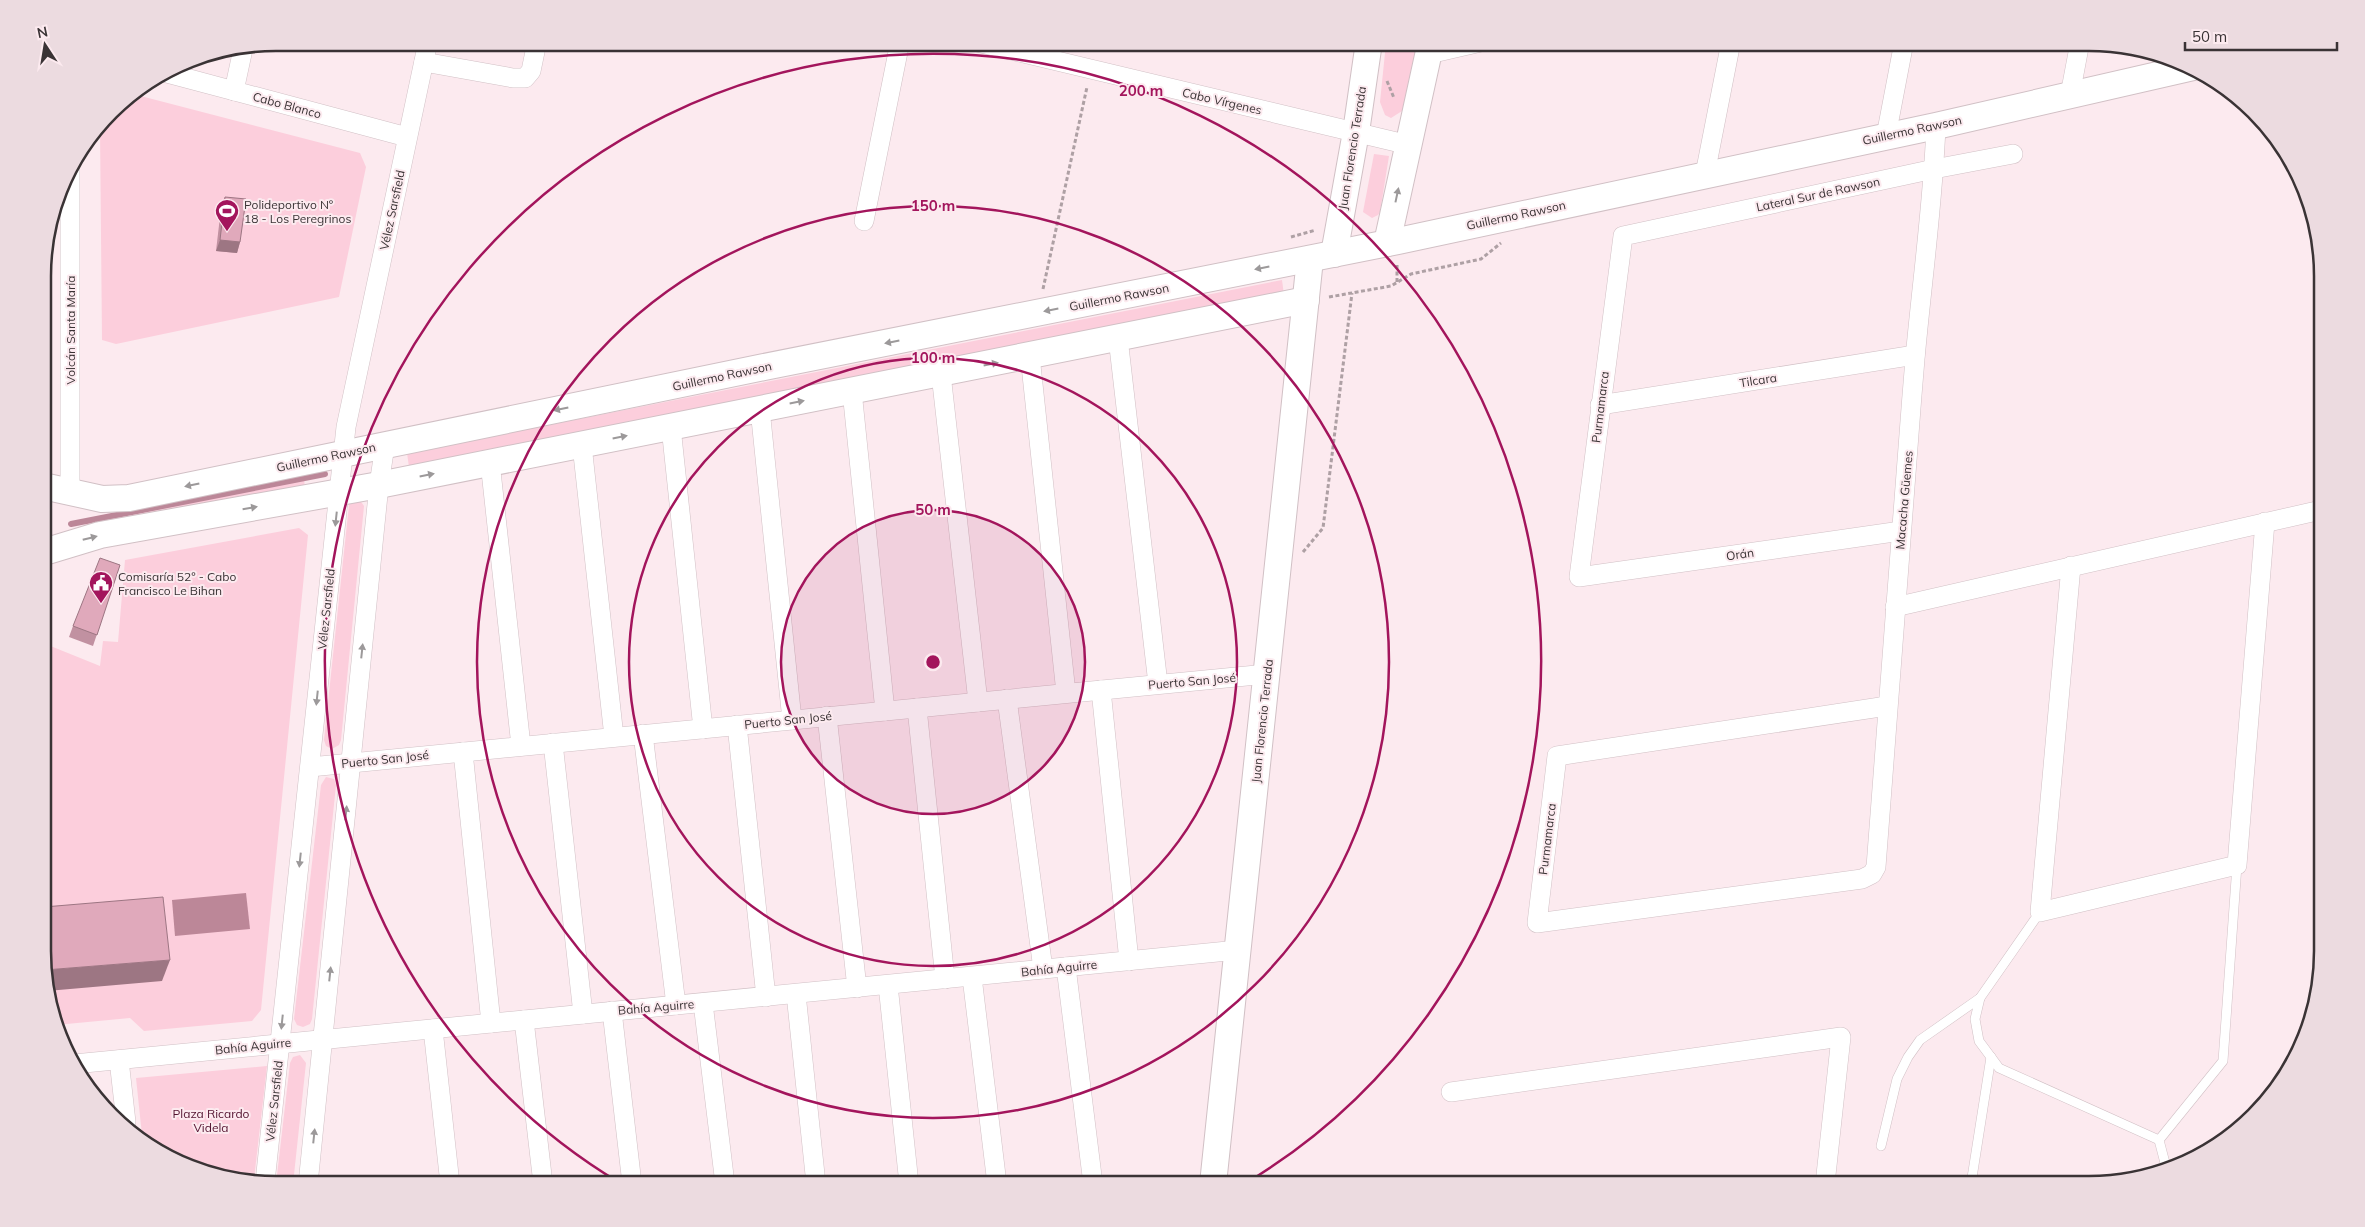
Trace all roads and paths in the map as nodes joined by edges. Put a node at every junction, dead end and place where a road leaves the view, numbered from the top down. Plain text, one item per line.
1 (426, 51) edge
2 (535, 51) edge
3 (898, 51) edge
4 (1013, 51) edge
5 (1368, 51) edge
6 (1429, 51) edge
7 (1729, 51) edge
8 (1902, 51) edge
9 (2078, 51) edge
10 (242, 54) edge
11 (424, 62) junction
12 (1090, 70) junction
13 (2179, 70) edge
14 (175, 75) edge
15 (234, 91) junction
16 (2070, 95) junction
17 (1936, 126) junction
18 (1356, 132) junction
19 (1886, 136) junction
20 (407, 137) junction
21 (1408, 145) junction
22 (2013, 154) dead end
23 (1934, 169) junction
24 (1705, 174) junction
25 (70, 186) edge
26 (864, 221) dead end
27 (1623, 236) joint
28 (1504, 241) dead end
29 (1387, 243) junction
30 (1322, 256) junction
31 (1352, 293) junction
32 (1306, 300) junction
33 (1038, 313) junction
34 (1118, 338) junction
35 (1916, 355) junction
36 (1030, 356) junction
37 (941, 374) junction
38 (852, 391) junction
39 (1600, 406) junction
40 (760, 409) junction
41 (671, 427) junction
42 (385, 445) junction
43 (582, 445) junction
44 (343, 454) junction
45 (490, 462) junction
46 (379, 485) junction
47 (51, 488) edge
48 (70, 492) junction
49 (339, 492) junction
50 (2314, 512) edge
51 (2265, 522) junction
52 (1901, 531) junction
53 (51, 550) edge
54 (1300, 556) dead end
55 (2071, 566) junction
56 (1580, 577) joint
57 (1895, 607) junction
58 (1267, 674) junction
59 (1158, 684) junction
60 (1101, 690) junction
61 (1066, 693) junction
62 (1007, 699) junction
63 (978, 702) junction
64 (1887, 706) junction
65 (916, 708) junction
66 (885, 711) junction
67 (827, 716) junction
68 (792, 720) junction
69 (737, 725) junction
70 (703, 728) junction
71 (643, 734) junction
72 (614, 737) junction
73 (554, 743) junction
74 (521, 746) junction
75 (463, 752) junction
76 (351, 763) junction
77 (310, 767) junction
78 (2237, 865) junction
79 (2040, 912) junction
80 (1537, 923) joint
81 (1238, 950) junction
82 (1129, 961) junction
83 (1066, 967) junction
84 (1042, 970) junction
85 (972, 976) junction
86 (946, 979) junction
87 (888, 985) junction
88 (857, 988) junction
89 (796, 994) junction
90 (766, 996) junction
91 (1980, 998) junction
92 (703, 1003) junction
93 (676, 1006) junction
94 (612, 1011) junction
95 (583, 1014) junction
96 (524, 1020) junction
97 (491, 1023) junction
98 (433, 1029) junction
99 (324, 1040) junction
100 (280, 1044) junction
101 (1991, 1058) junction
102 (119, 1060) junction
103 (81, 1063) edge
104 (1451, 1092) dead end
105 (126, 1118) edge
106 (2159, 1140) junction
107 (1880, 1146) dead end
108 (2165, 1163) edge
109 (266, 1175) edge
110 (309, 1176) edge
111 (449, 1176) edge
112 (542, 1176) edge
113 (631, 1176) edge
114 (724, 1176) edge
115 (815, 1176) edge
116 (908, 1176) edge
117 (996, 1176) edge
118 (1093, 1176) edge
119 (1213, 1176) edge
120 (1826, 1176) edge
121 (1972, 1176) edge

1 - 11 street, Vélez Sarsfield
2 - 11 street
3 - 26 street
4 - 12 street, Cabo Vírgenes
5 - 18 main road, Juan Florencio Terrada
6 - 21 main road
7 - 24 street
8 - 19 street
9 - 16 street
10 - 15 street
11 - 20 street, Vélez Sarsfield
12 - 18 street, Cabo Vírgenes
12 - 33 path
13 - 16 main road, Guillermo Rawson
14 - 15 street, Cabo Blanco
15 - 20 street, Cabo Blanco
16 - 17 main road, Guillermo Rawson
17 - 19 main road, Guillermo Rawson
17 - 23 street, Macacha Güemes
18 - 21 street, Cabo Vírgenes
18 - 30 main road, Juan Florencio Terrada
19 - 24 main road, Guillermo Rawson
20 - 44 street, Vélez Sarsfield
29 -> 21 main road
22 - 23 street, Lateral Sur de Rawson
23 - 27 street, Lateral Sur de Rawson
23 - 35 street, Macacha Güemes
24 - 29 main road, Guillermo Rawson
25 - 48 street, Volcán Santa María
27 - 39 street, Purmamarca
28 - 31 path
29 - 30 main road, Guillermo Rawson
30 - 32 main road, Juan Florencio Terrada
30 -> 33 main road, Guillermo Rawson
31 - 32 path
31 - 54 path
32 - 34 main road
32 - 58 main road, Juan Florencio Terrada
33 -> 42 main road, Guillermo Rawson
34 - 36 main road
34 - 59 street
35 - 39 street, Tilcara
35 - 52 street, Macacha Güemes
37 -> 36 main road
36 - 61 street
37 - 38 main road
37 - 63 street
40 -> 38 main road
38 - 66 street
39 - 56 street, Purmamarca
40 - 41 main road
40 - 68 street
43 -> 41 main road
41 - 70 street
42 - 44 main road, Guillermo Rawson
42 - 46 street
43 - 45 main road
43 - 72 street
44 -> 48 main road, Guillermo Rawson
44 - 49 street, Vélez Sarsfield
46 -> 45 main road
45 - 74 street
46 - 49 main road
76 -> 46 street
47 - 48 main road, Guillermo Rawson
53 -> 49 main road
49 -> 77 street, Vélez Sarsfield
50 - 51 street
51 - 55 street
51 - 78 street
52 - 56 street, Orán
52 - 57 street, Macacha Güemes
55 - 57 street
55 - 79 street
57 - 64 street, Macacha Güemes
58 - 59 street, Puerto San José
58 - 81 main road, Juan Florencio Terrada
59 - 60 street, Puerto San José
60 - 61 street, Puerto San José
60 - 82 street
61 - 62 street, Puerto San José
62 - 63 street, Puerto San José
62 - 84 street
63 - 65 street, Puerto San José
64 - 80 street, Purmamarca
64 - 80 street, Macacha Güemes
65 - 66 street, Puerto San José
65 - 86 street
66 - 67 street, Puerto San José
67 - 68 street, Puerto San José
67 - 88 street
68 - 69 street, Puerto San José
69 - 70 street, Puerto San José
69 - 90 street
70 - 71 street, Puerto San José
71 - 72 street, Puerto San José
71 - 93 street
72 - 73 street, Puerto San José
73 - 74 street, Puerto San José
73 - 95 street
74 - 75 street, Puerto San José
75 - 76 street, Puerto San José
75 - 97 street
76 - 77 street, Puerto San José
99 -> 76 street
77 -> 100 street, Vélez Sarsfield
78 - 79 street
78 - 106 lane
79 - 91 lane
81 - 82 street, Bahía Aguirre
81 - 119 main road, Juan Florencio Terrada
82 - 83 street, Bahía Aguirre
83 - 84 street, Bahía Aguirre
83 - 118 street
84 - 85 street, Bahía Aguirre
85 - 86 street, Bahía Aguirre
85 - 117 street
86 - 87 street, Bahía Aguirre
87 - 88 street, Bahía Aguirre
87 - 116 street
88 - 89 street, Bahía Aguirre
89 - 90 street, Bahía Aguirre
89 - 115 street
90 - 92 street, Bahía Aguirre
91 - 101 lane
91 - 107 lane
92 - 93 street, Bahía Aguirre
92 - 114 street
93 - 94 street, Bahía Aguirre
94 - 95 street, Bahía Aguirre
94 - 113 street
95 - 96 street, Bahía Aguirre
96 - 97 street, Bahía Aguirre
96 - 112 street
97 - 98 street, Bahía Aguirre
98 - 99 street, Bahía Aguirre
98 - 111 street
99 - 100 street, Bahía Aguirre
110 -> 99 street
100 - 102 street, Bahía Aguirre
100 - 109 street, Vélez Sarsfield
101 - 106 lane
101 - 121 lane
102 - 103 street, Bahía Aguirre
102 - 105 street
104 - 120 street
106 - 108 lane

